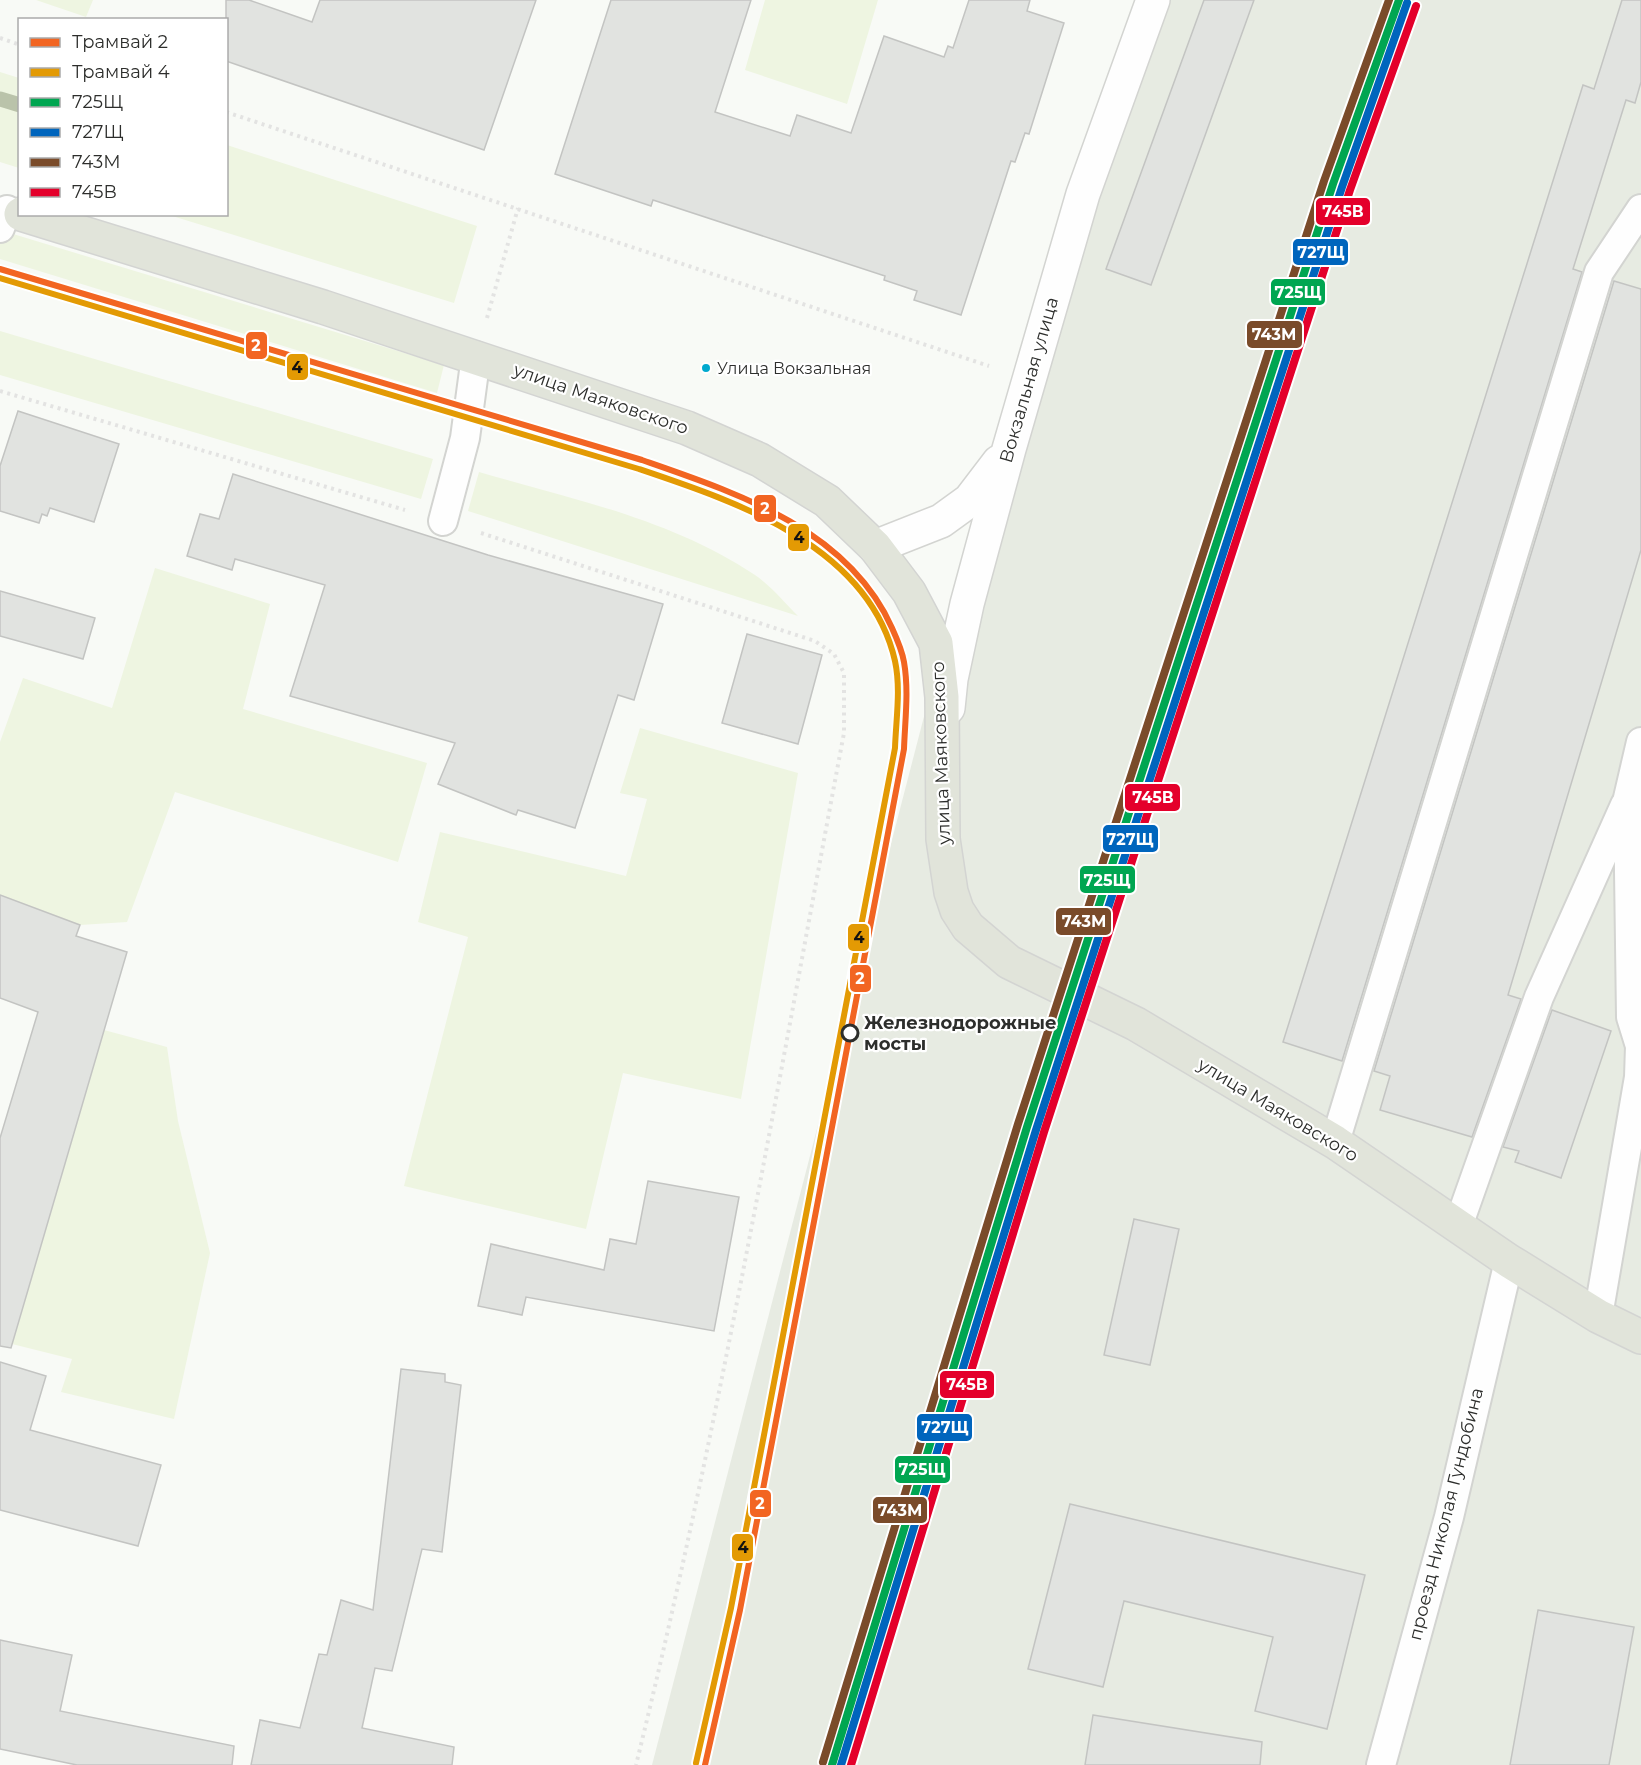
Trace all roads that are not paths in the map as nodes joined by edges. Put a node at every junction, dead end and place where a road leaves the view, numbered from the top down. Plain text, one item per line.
1 (1153, 0) edge
2 (1641, 209) edge
3 (10, 215) edge
4 (476, 356) junction
5 (1009, 449) junction
6 (442, 521) road end
7 (875, 547) junction
8 (1641, 742) edge
9 (941, 769) junction
10 (1628, 798) junction
11 (1640, 1045) edge
12 (1335, 1142) junction
13 (1458, 1226) junction
14 (1509, 1262) junction
15 (1598, 1316) junction
16 (1641, 1337) edge
17 (1381, 1765) edge

1 - 5 street, Вокзальная улица
2 - 12 lane
3 - 4 main road, улица Маяковского
4 - 6 lane
4 - 7 main road, улица Маяковского
5 - 7 street
5 - 9 street, Вокзальная улица
7 - 9 main road, улица Маяковского
8 - 10 lane
9 - 12 main road, улица Маяковского
10 - 11 lane
10 - 13 lane
11 - 15 lane
12 - 13 main road, улица Маяковского
13 - 14 main road, улица Маяковского
14 - 15 main road, улица Маяковского
14 - 17 lane, проезд Николая Гундобина
15 - 16 main road, улица Маяковского

